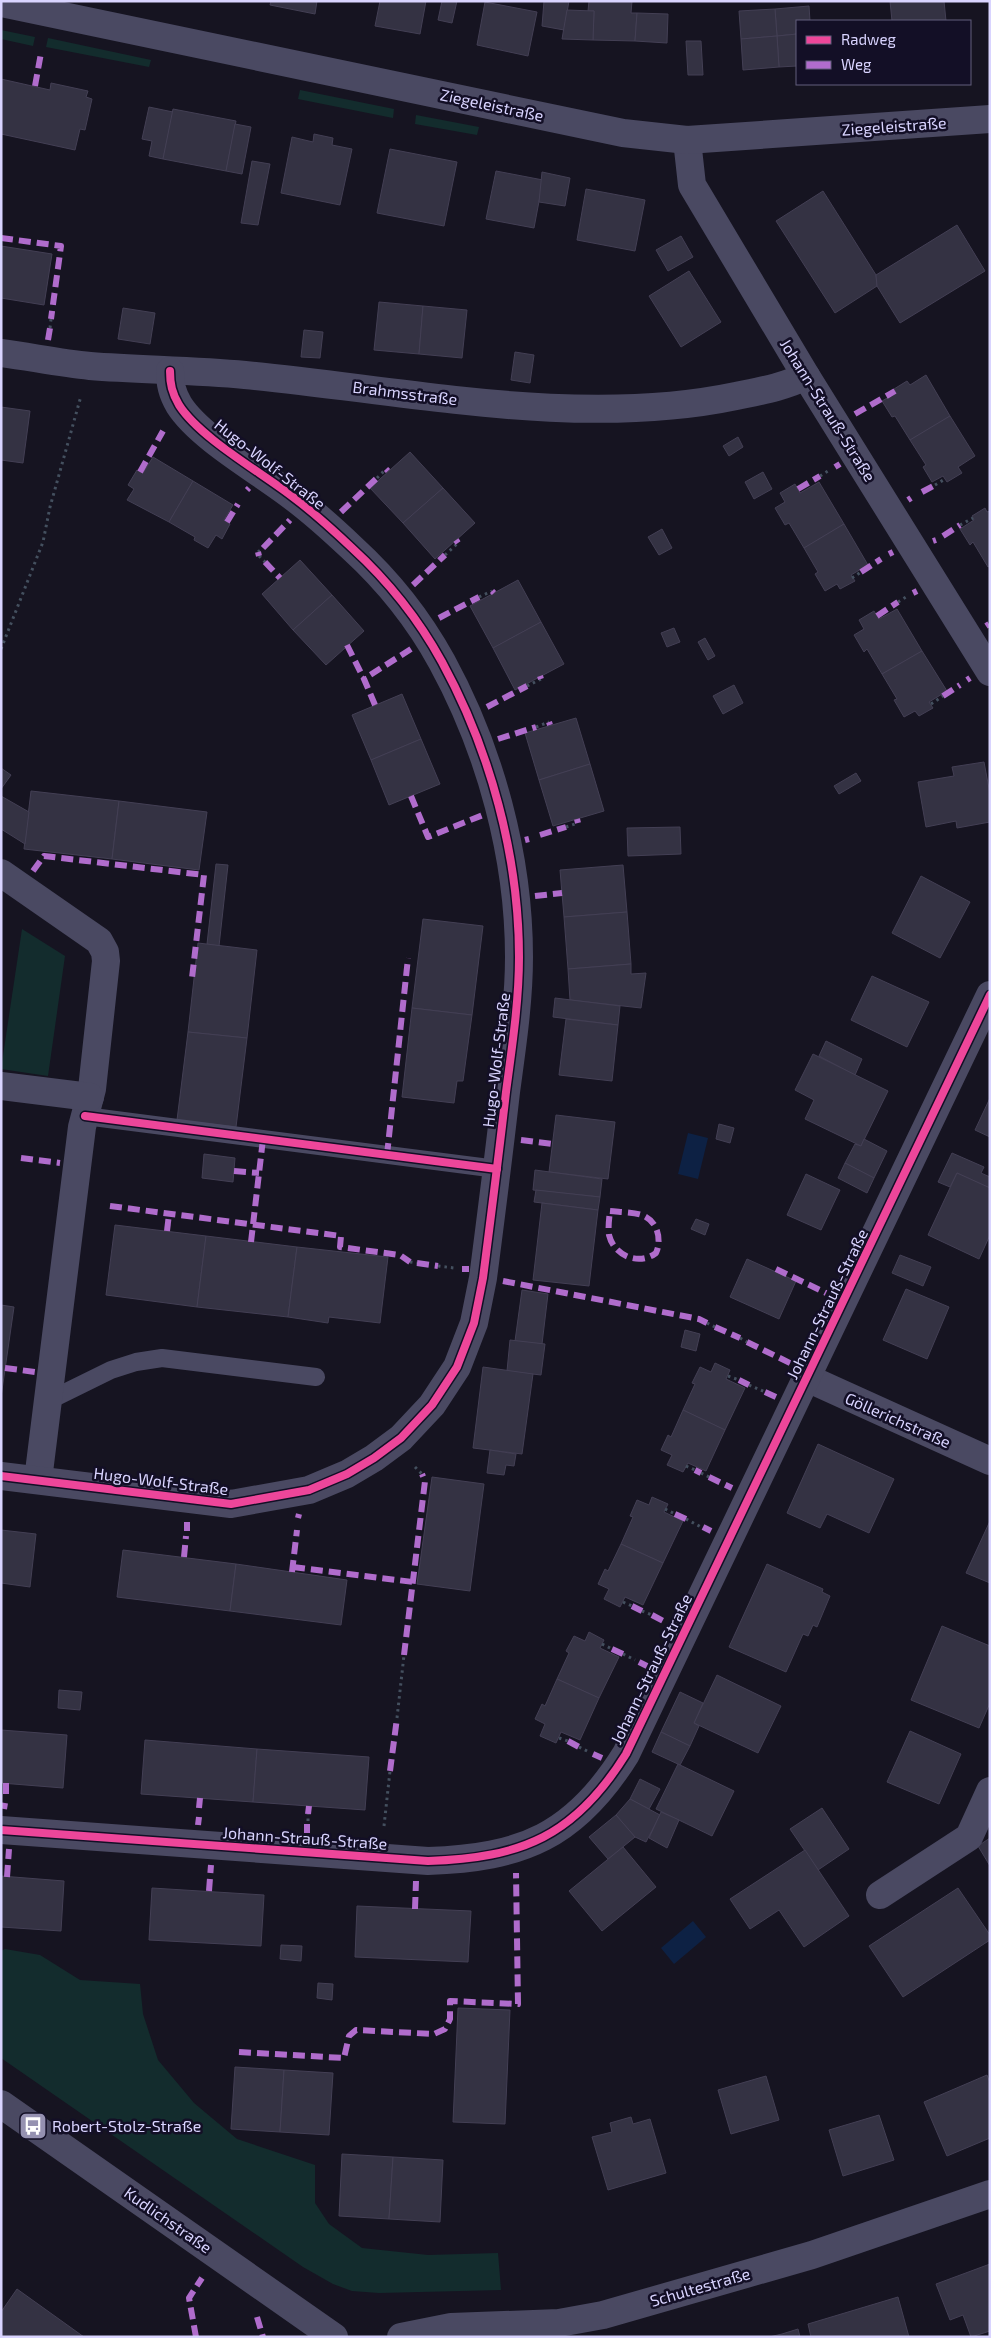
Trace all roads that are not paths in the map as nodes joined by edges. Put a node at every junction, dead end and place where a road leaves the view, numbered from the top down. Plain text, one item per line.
1 (1, 3) edge
2 (990, 119) edge
3 (687, 140) junction
4 (1, 352) edge
5 (170, 371) junction
6 (806, 376) junction
7 (990, 672) edge
8 (1, 873) edge
9 (990, 995) edge
10 (1, 1086) edge
11 (87, 1107) junction
12 (497, 1169) junction
13 (316, 1378) dead end
14 (806, 1378) junction
15 (48, 1401) junction
16 (990, 1461) edge
17 (1, 1476) edge
18 (38, 1480) junction
19 (990, 1791) edge
20 (1, 1830) edge
21 (880, 1895) dead end
22 (1, 2104) edge
23 (990, 2194) edge
24 (334, 2337) edge
25 (401, 2337) edge

1 - 3 street, Ziegeleistraße
2 - 3 street, Ziegeleistraße
3 - 6 street, Johann-Strauß-Straße
4 - 5 street, Brahmsstraße
5 - 6 street, Brahmsstraße
5 - 12 street, Hugo-Wolf-Straße
6 - 7 street, Johann-Strauß-Straße
8 - 11 street
9 - 14 street, Johann-Strauß-Straße
10 - 11 street
11 - 12 lane
11 - 15 street
12 - 18 street, Hugo-Wolf-Straße
13 - 15 lane
14 - 16 street, Göllerichstraße
14 - 20 street, Johann-Strauß-Straße
15 - 18 street
17 - 18 street, Hugo-Wolf-Straße
19 - 21 street
22 - 24 street, Kudlichstraße
23 - 25 street, Schultestraße

